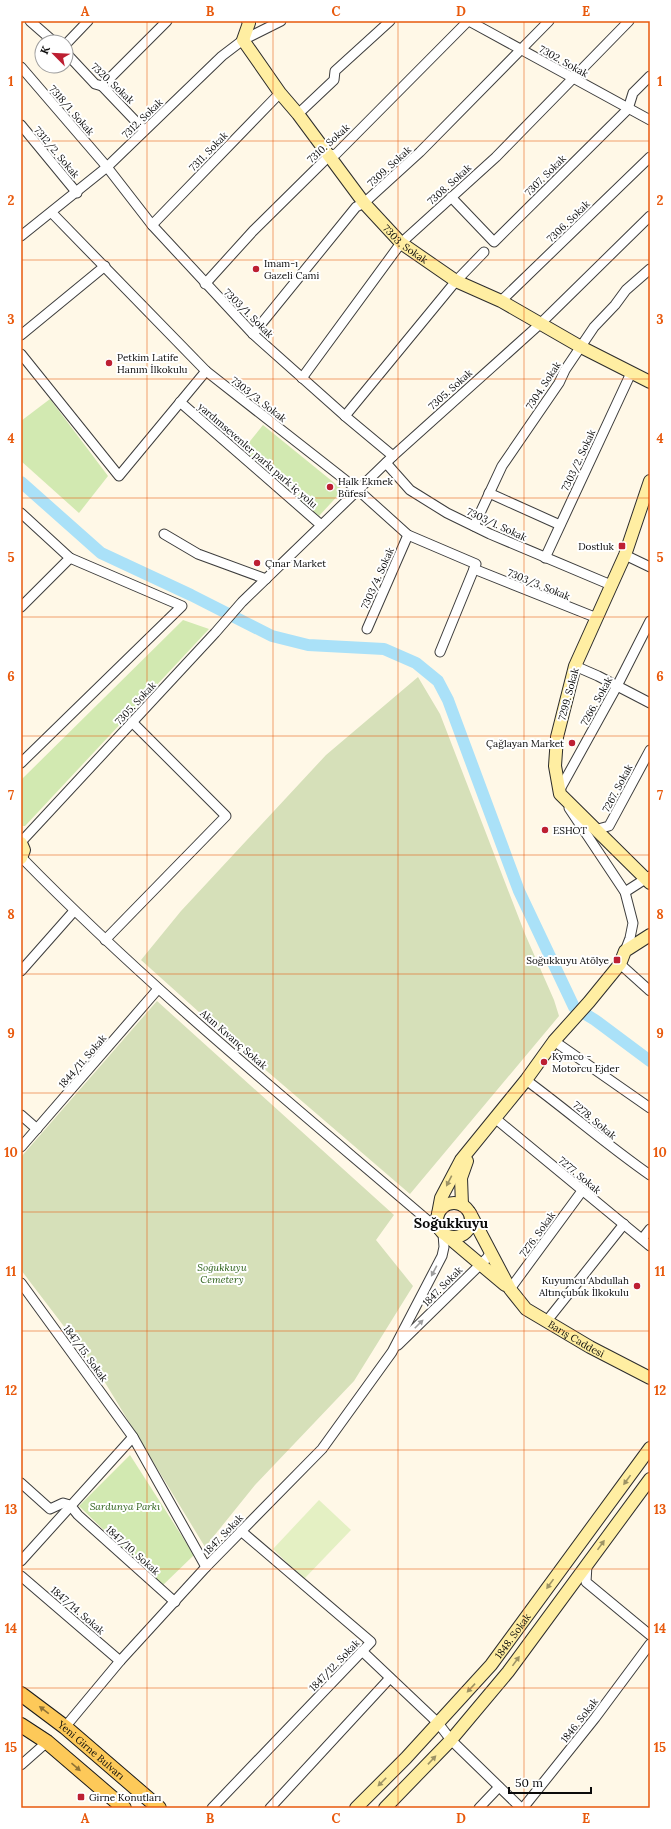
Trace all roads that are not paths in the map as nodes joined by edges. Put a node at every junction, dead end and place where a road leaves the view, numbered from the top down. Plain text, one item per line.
1 (30, 21) edge
2 (88, 21) edge
3 (167, 21) edge
4 (248, 21) edge
5 (281, 21) edge
6 (390, 21) edge
7 (468, 21) edge
8 (549, 21) edge
9 (629, 21) edge
10 (45, 34) edge
11 (74, 36) edge
12 (243, 40) junction
13 (520, 50) junction
14 (74, 62) edge
15 (21, 67) edge
16 (650, 76) edge
17 (572, 78) junction
18 (102, 86) junction
19 (280, 93) junction
20 (628, 109) junction
21 (298, 114) junction
22 (650, 120) edge
23 (21, 125) edge
24 (144, 130) junction
25 (330, 155) junction
26 (650, 157) edge
27 (107, 168) junction
28 (77, 193) junction
29 (451, 197) junction
30 (364, 203) junction
31 (52, 213) junction
32 (650, 216) edge
33 (152, 225) junction
34 (21, 236) edge
35 (401, 243) junction
36 (484, 252) dead end
37 (105, 266) junction
38 (650, 269) edge
39 (456, 281) junction
40 (206, 284) junction
41 (501, 301) junction
42 (540, 324) junction
43 (253, 334) junction
44 (21, 335) edge
45 (581, 347) junction
46 (21, 354) edge
47 (206, 371) junction
48 (631, 373) junction
49 (302, 378) junction
50 (650, 382) edge
51 (180, 402) junction
52 (345, 416) junction
53 (393, 456) junction
54 (386, 463) junction
55 (650, 481) edge
56 (358, 490) junction
57 (489, 493) junction
58 (21, 513) edge
59 (322, 525) junction
60 (474, 526) junction
61 (560, 526) junction
62 (164, 534) dead end
63 (408, 535) junction
64 (625, 555) junction
65 (70, 558) junction
66 (545, 558) junction
67 (650, 567) edge
68 (474, 569) junction
69 (266, 579) junction
70 (611, 585) junction
71 (21, 607) edge
72 (597, 618) junction
73 (650, 621) edge
74 (367, 629) dead end
75 (440, 652) dead end
76 (575, 666) junction
77 (617, 686) junction
78 (650, 703) edge
79 (132, 722) junction
80 (650, 750) edge
81 (21, 763) edge
82 (559, 793) junction
83 (598, 830) junction
84 (21, 842) edge
85 (21, 858) edge
86 (649, 879) edge
87 (625, 892) junction
88 (74, 911) junction
89 (650, 935) edge
90 (105, 940) junction
91 (625, 952) junction
92 (620, 964) junction
93 (21, 971) edge
94 (158, 989) junction
95 (650, 991) edge
96 (554, 1041) junction
97 (526, 1080) junction
98 (650, 1108) edge
99 (21, 1115) edge
100 (496, 1119) junction
101 (37, 1129) junction
102 (480, 1138) junction
103 (21, 1147) edge
104 (650, 1175) edge
105 (582, 1191) junction
106 (466, 1209) junction
107 (438, 1214) junction
108 (624, 1224) junction
109 (650, 1229) edge
110 (444, 1234) junction
111 (642, 1239) junction
112 (650, 1246) edge
113 (490, 1252) junction
114 (480, 1264) junction
115 (21, 1283) edge
116 (510, 1289) junction
117 (546, 1322) junction
118 (392, 1352) junction
119 (650, 1378) edge
120 (133, 1437) junction
121 (650, 1448) edge
122 (650, 1479) edge
123 (21, 1483) edge
124 (70, 1505) junction
125 (241, 1531) junction
126 (21, 1561) edge
127 (587, 1565) junction
128 (206, 1567) junction
129 (21, 1576) edge
130 (175, 1602) junction
131 (650, 1635) edge
132 (650, 1644) edge
133 (362, 1651) junction
134 (120, 1661) junction
135 (390, 1678) junction
136 (21, 1694) edge
137 (438, 1723) junction
138 (21, 1725) edge
139 (65, 1727) junction
140 (451, 1740) junction
141 (47, 1742) junction
142 (21, 1765) edge
143 (499, 1787) junction
144 (124, 1808) edge
145 (159, 1808) edge
146 (212, 1808) edge
147 (270, 1808) edge
148 (356, 1808) edge
149 (385, 1808) edge
150 (479, 1808) edge
151 (522, 1808) edge

1 - 10 street
2 - 11 street
3 - 18 street
4 - 12 street
5 - 12 street, 7312. Sokak
6 - 21 street
7 - 13 street, 7302. Sokak
7 - 25 street, 7310. Sokak
8 - 13 street, 7309. Sokak
9 - 17 street, 7308. Sokak
12 - 19 street, 7303. Sokak
12 - 24 street, 7312. Sokak
13 - 17 street, 7302. Sokak
13 - 30 street, 7309. Sokak
14 - 18 street, 7320. Sokak
15 - 27 street, 7318/1. Sokak
16 - 20 street, 7307. Sokak
17 - 20 street, 7302. Sokak
17 - 29 street, 7308. Sokak
18 - 24 street, 7320. Sokak
19 - 21 street, 7303. Sokak
19 - 33 street, 7311. Sokak
20 - 22 street, 7302. Sokak
20 - 29 street, 7307. Sokak
21 - 25 street, 7303. Sokak
23 - 28 street, 7312/2. Sokak
24 - 27 street, 7312. Sokak
25 - 30 street, 7303. Sokak
25 - 40 street, 7310. Sokak
26 - 41 street, 7306. Sokak
27 - 28 street, 7312. Sokak
27 - 33 street, 7303/1. Sokak
28 - 31 street, 7312. Sokak
29 - 35 street, 7308. Sokak
30 - 35 street, 7303. Sokak
30 - 43 street, 7309. Sokak
31 - 34 street, 7312. Sokak
31 - 37 street, 7303/3. Sokak
32 - 42 street, 7305. Sokak
33 - 40 street, 7303/1. Sokak
35 - 39 street, 7303. Sokak
35 - 49 street, 7308. Sokak
36 - 39 street
37 - 44 street
37 - 47 street, 7303/3. Sokak
38 - 45 street, 7304. Sokak
39 - 41 street, 7303. Sokak
39 - 52 street
40 - 43 street, 7303/1. Sokak
41 - 42 street, 7303. Sokak
42 - 45 street, 7303. Sokak
42 - 53 street, 7305. Sokak
43 - 49 street, 7303/1. Sokak
45 - 48 street, 7303. Sokak
45 - 57 street, 7304. Sokak
46 - 51 street
47 - 51 street
47 - 56 street, 7303/3. Sokak
48 - 50 street, 7303. Sokak
48 - 61 street, 7303/2. Sokak
49 - 52 street, 7303/1. Sokak
51 - 59 street, yardımsevenler parkı park iç yolu
52 - 53 street, 7303/1. Sokak
53 - 54 street, 7305. Sokak
54 - 56 street, 7305. Sokak
54 - 60 street, 7303/1. Sokak
55 - 64 street, 7299. Sokak
56 - 59 street, 7305. Sokak
56 - 63 street, 7303/3. Sokak
57 - 60 street, 7304. Sokak
57 - 61 street
58 - 65 street
59 - 69 street, 7305. Sokak
60 - 66 street, 7303/1. Sokak
61 - 66 street, 7303/2. Sokak
62 - 69 street
63 - 68 street, 7303/3. Sokak
63 - 74 street, 7303/4. Sokak
64 - 67 street
64 - 70 street, 7299. Sokak
65 - 71 street
65 - 81 street
66 - 70 street, 7303/1. Sokak
68 - 72 street, 7303/3. Sokak
68 - 75 street
69 - 79 street, 7305. Sokak
70 - 72 street, 7299. Sokak
72 - 76 street, 7299. Sokak
73 - 77 street, 7266. Sokak
76 - 77 street
76 - 82 street, 7299. Sokak
77 - 78 street
77 - 82 street, 7266. Sokak
79 - 84 street, 7305. Sokak
79 - 90 street
80 - 83 street, 7267. Sokak
82 - 83 street
82 - 87 street
83 - 86 street
84 - 85 street
85 - 88 street, Akın Kıvanç Sokak
86 - 87 street
87 - 91 street
88 - 90 street, Akın Kıvanç Sokak
88 - 93 street
89 - 91 street
90 - 94 street, Akın Kıvanç Sokak
91 - 92 street
92 - 95 street
92 - 96 street
94 - 101 street, 1844/11. Sokak
94 - 110 street, Akın Kıvanç Sokak
96 - 97 street
96 - 98 street
97 - 100 street
97 - 104 street, 7278. Sokak
99 - 101 street
100 - 102 street
100 - 105 street, 7277. Sokak
101 - 103 street, 1844/11. Sokak
102 - 106 street
102 -> 107 street
105 - 108 street, 7277. Sokak
105 - 116 street, 7276. Sokak
106 - 107 street
106 - 110 street
106 - 113 street
107 - 110 street
108 - 111 street, 7277. Sokak
108 - 117 street
109 - 111 street
110 - 114 street
110 -> 118 street, 1847. Sokak
111 - 112 street, 7277. Sokak
113 - 114 street, 1847. Sokak
113 - 116 street
114 - 116 street
118 -> 114 street, 1847. Sokak
115 - 120 street, 1847/15. Sokak
116 - 117 street, Barış Caddesi
117 - 119 street, Barış Caddesi
118 - 125 street, 1847. Sokak
120 - 124 street
120 - 128 street, 1847/15. Sokak
121 -> 137 street, 1848. Sokak
127 -> 122 street, 1848. Sokak
123 - 124 street
124 - 126 street
124 - 130 street, 1847/10. Sokak
125 - 128 street, 1847. Sokak
125 - 133 street, 1847/12. Sokak
127 - 131 street
140 -> 127 street, 1848. Sokak
128 - 130 street, 1847. Sokak
129 - 134 street, 1847/14. Sokak
130 - 134 street, 1847. Sokak
132 - 151 street, 1846. Sokak
133 - 135 street
133 - 146 street, 1847/12. Sokak
134 - 139 street, 1847. Sokak
135 - 137 street
135 - 147 street
139 -> 136 main road, Yeni Girne Bulvarı
137 - 140 street
137 -> 148 street, 1848. Sokak
138 - 141 main road
139 - 145 main road, Yeni Girne Bulvarı
140 - 143 street
149 -> 140 street, 1848. Sokak
141 - 142 street
141 -> 144 main road
143 - 150 street
143 - 151 street

